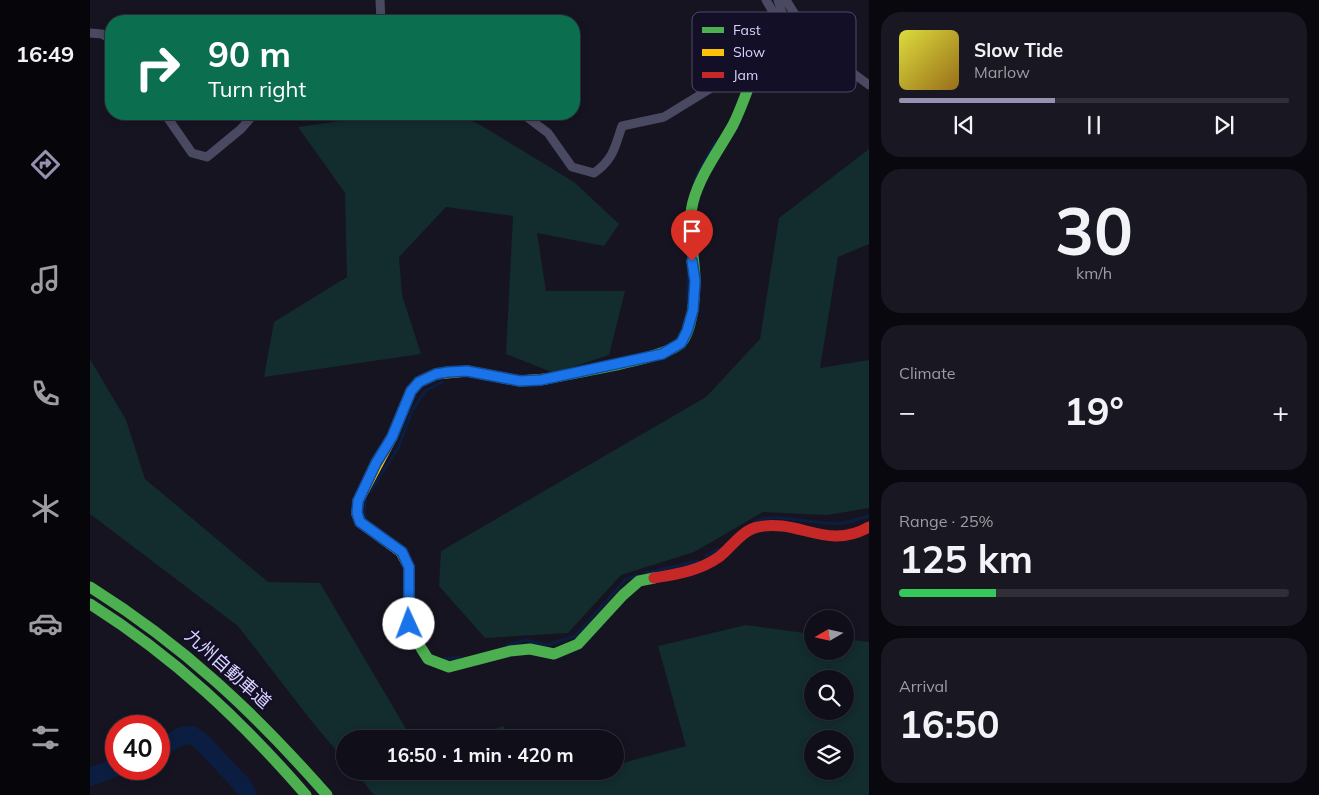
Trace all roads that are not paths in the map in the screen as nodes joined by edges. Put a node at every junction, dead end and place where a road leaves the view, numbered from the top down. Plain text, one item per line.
1 (380, 0) edge
2 (766, 0) edge
3 (778, 0) edge
4 (786, 0) edge
5 (773, 12) edge
6 (782, 12) edge
7 (794, 12) edge
8 (380, 15) edge
9 (90, 33) edge
10 (105, 36) edge
11 (856, 77) edge
12 (869, 86) edge
13 (705, 92) edge
14 (747, 92) edge
15 (169, 120) edge
16 (248, 120) edge
17 (531, 120) edge
18 (869, 527) edge
19 (90, 587) edge
20 (90, 604) edge
21 (306, 795) edge
22 (327, 795) edge

1 - 8 street
2 - 5 street
3 - 6 street
4 - 7 street
9 - 10 street
11 - 12 street
13 - 17 street
14 - 18 main road
15 - 16 street
19 - 22 main road, 九州自動車道
20 - 21 main road, 九州自動車道

